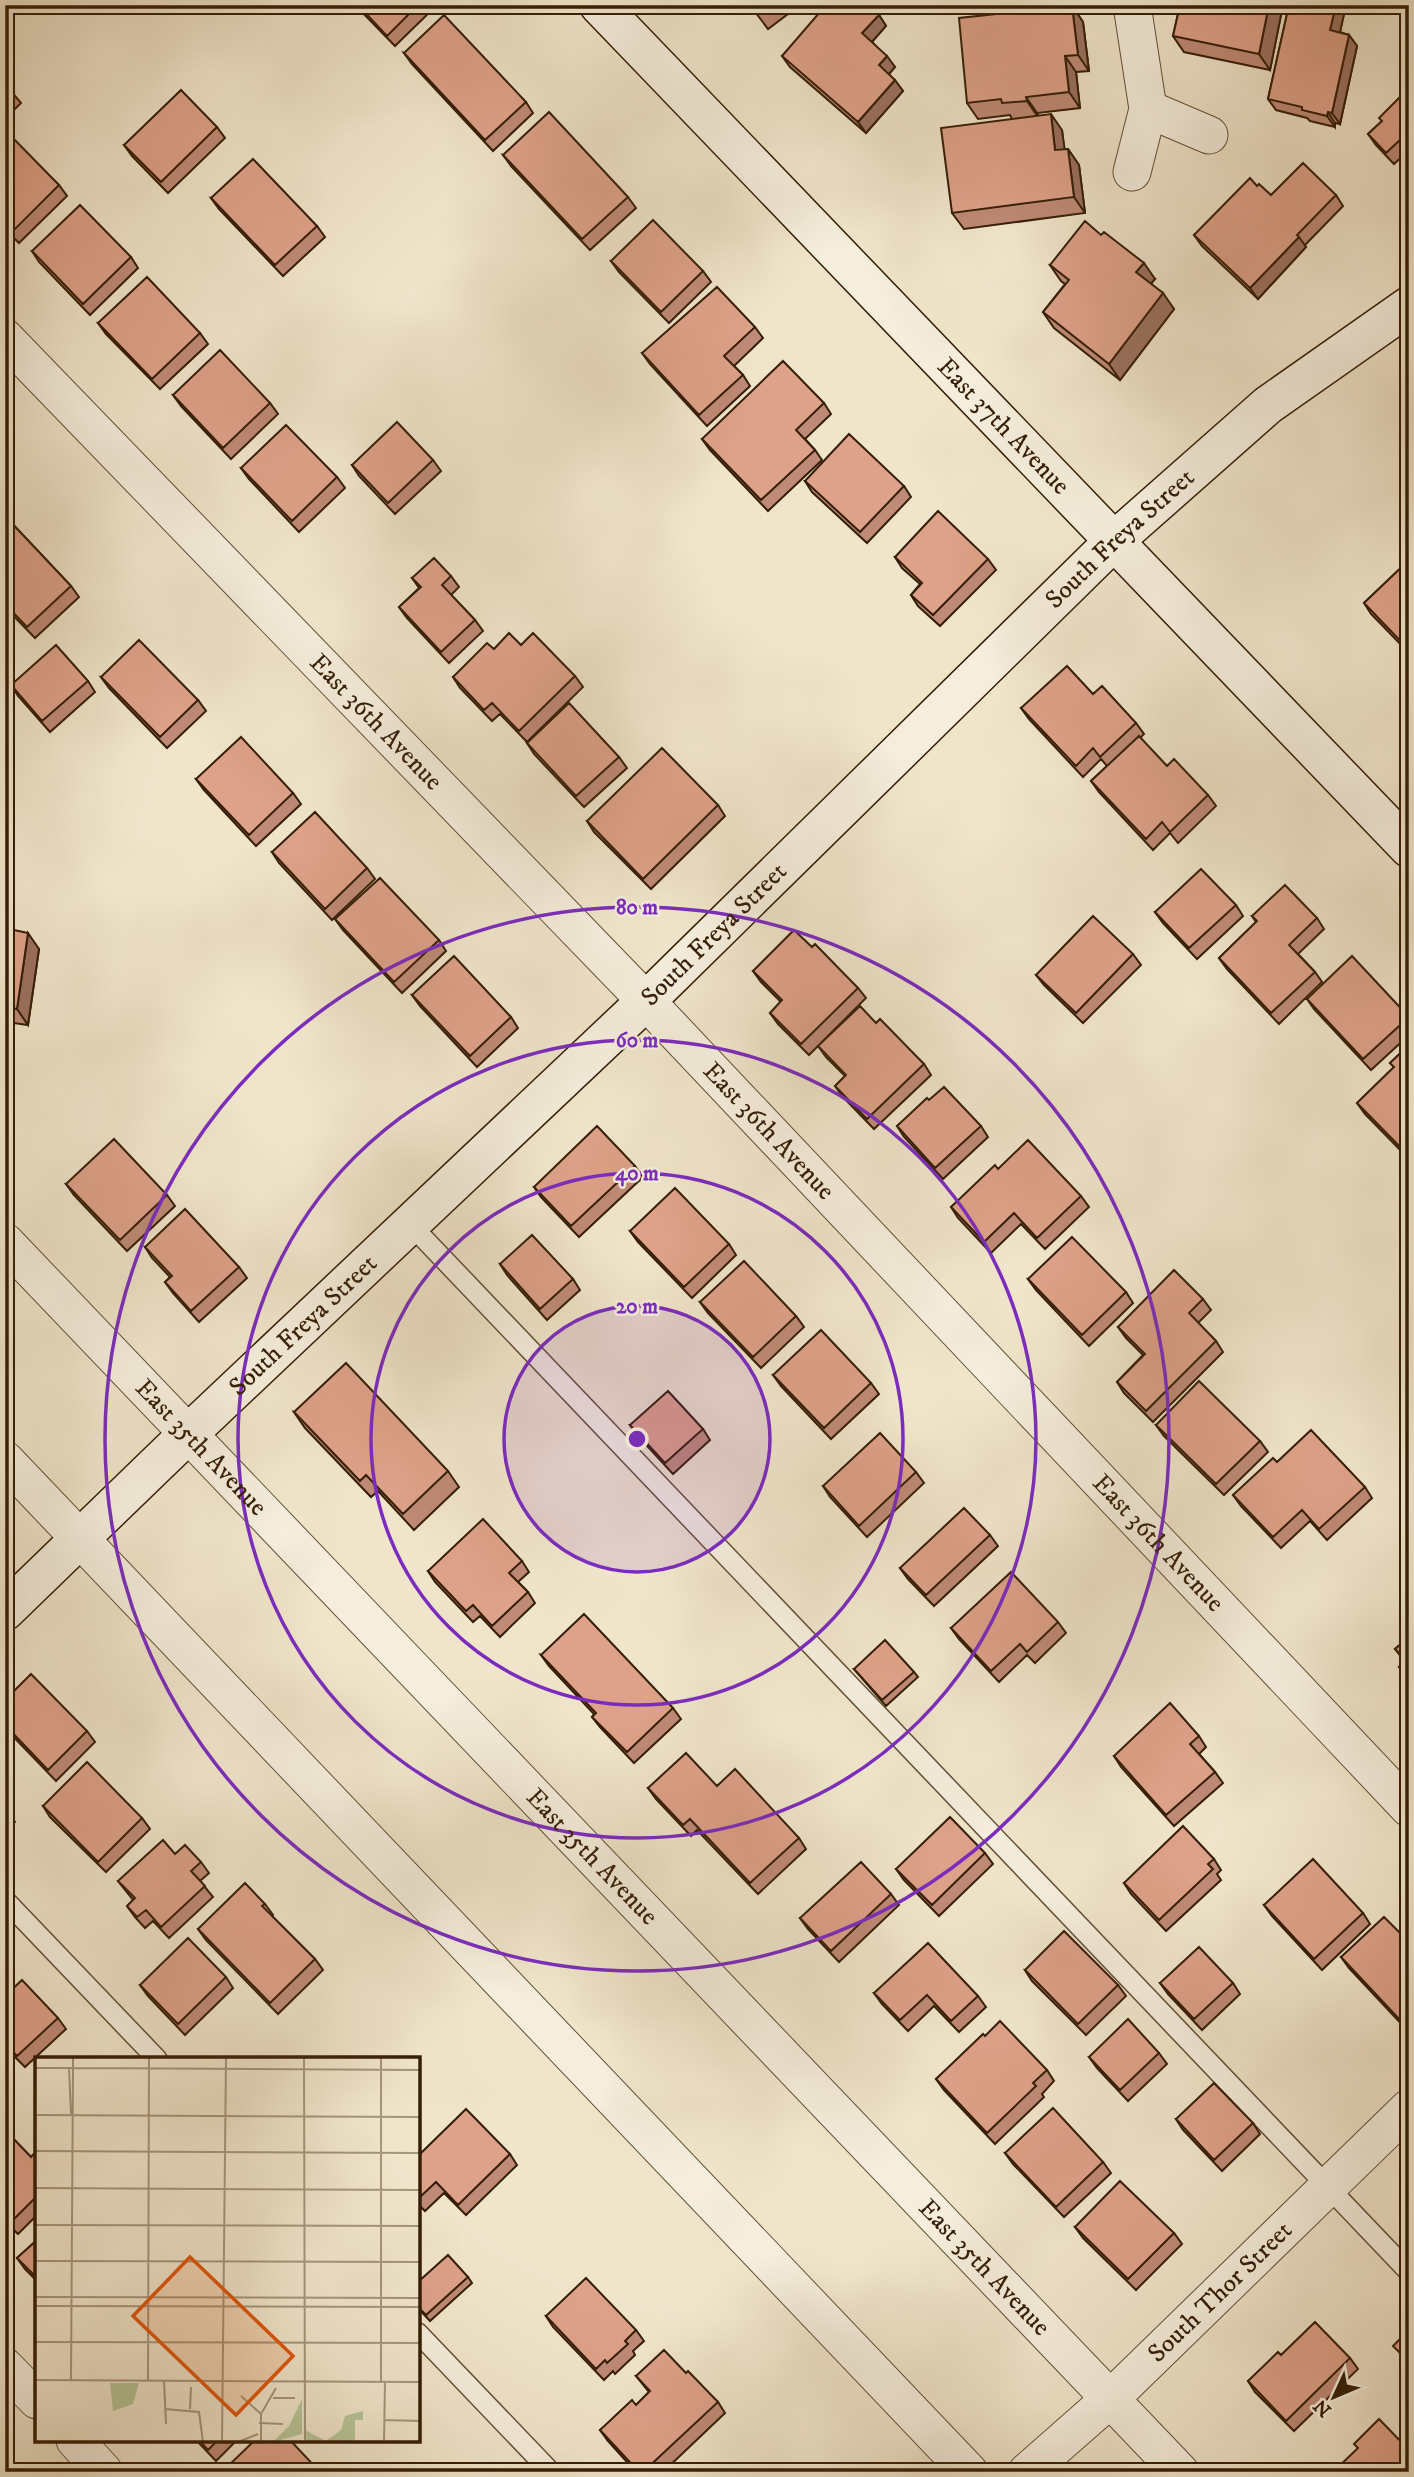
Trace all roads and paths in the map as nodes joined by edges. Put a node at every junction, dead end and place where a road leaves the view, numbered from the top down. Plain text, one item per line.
1 (599, 5) edge
2 (1132, 5) edge
3 (1148, 110) junction
4 (1209, 135) dead end
5 (1132, 173) dead end
6 (1409, 306) edge
7 (5, 338) edge
8 (1114, 541) junction
9 (1409, 848) edge
10 (646, 1001) junction
11 (410, 1224) junction
12 (5, 1242) edge
13 (189, 1433) junction
14 (5, 1460) edge
15 (81, 1539) junction
16 (5, 1611) edge
17 (1409, 1808) edge
18 (5, 1900) edge
19 (155, 2057) edge
20 (1409, 2108) edge
21 (1327, 2187) junction
22 (1409, 2272) edge
23 (420, 2335) edge
24 (5, 2367) edge
25 (35, 2398) edge
26 (1110, 2399) junction
27 (77, 2442) edge
28 (104, 2472) edge
29 (551, 2472) edge
30 (969, 2472) edge
31 (1027, 2472) edge
32 (1180, 2472) edge

1 - 8 main road, East 37th Avenue
2 - 3 street
3 - 4 street
3 - 5 street
6 - 8 main road, South Freya Street
7 - 10 street, East 36th Avenue
8 - 9 main road, East 37th Avenue
8 - 10 main road, South Freya Street
10 - 11 main road, South Freya Street
10 - 17 street, East 36th Avenue
11 - 13 main road, South Freya Street
11 - 21 lane
12 - 13 street, East 35th Avenue
13 - 15 main road, South Freya Street
13 - 26 street, East 35th Avenue
14 - 15 street
15 - 16 main road, South Freya Street
15 - 30 street
18 - 19 lane
20 - 21 street, South Thor Street
21 - 22 lane
21 - 26 street, South Thor Street
23 - 29 lane
24 - 25 street
26 - 31 street, South Thor Street
26 - 32 street, East 35th Avenue
27 - 28 street

